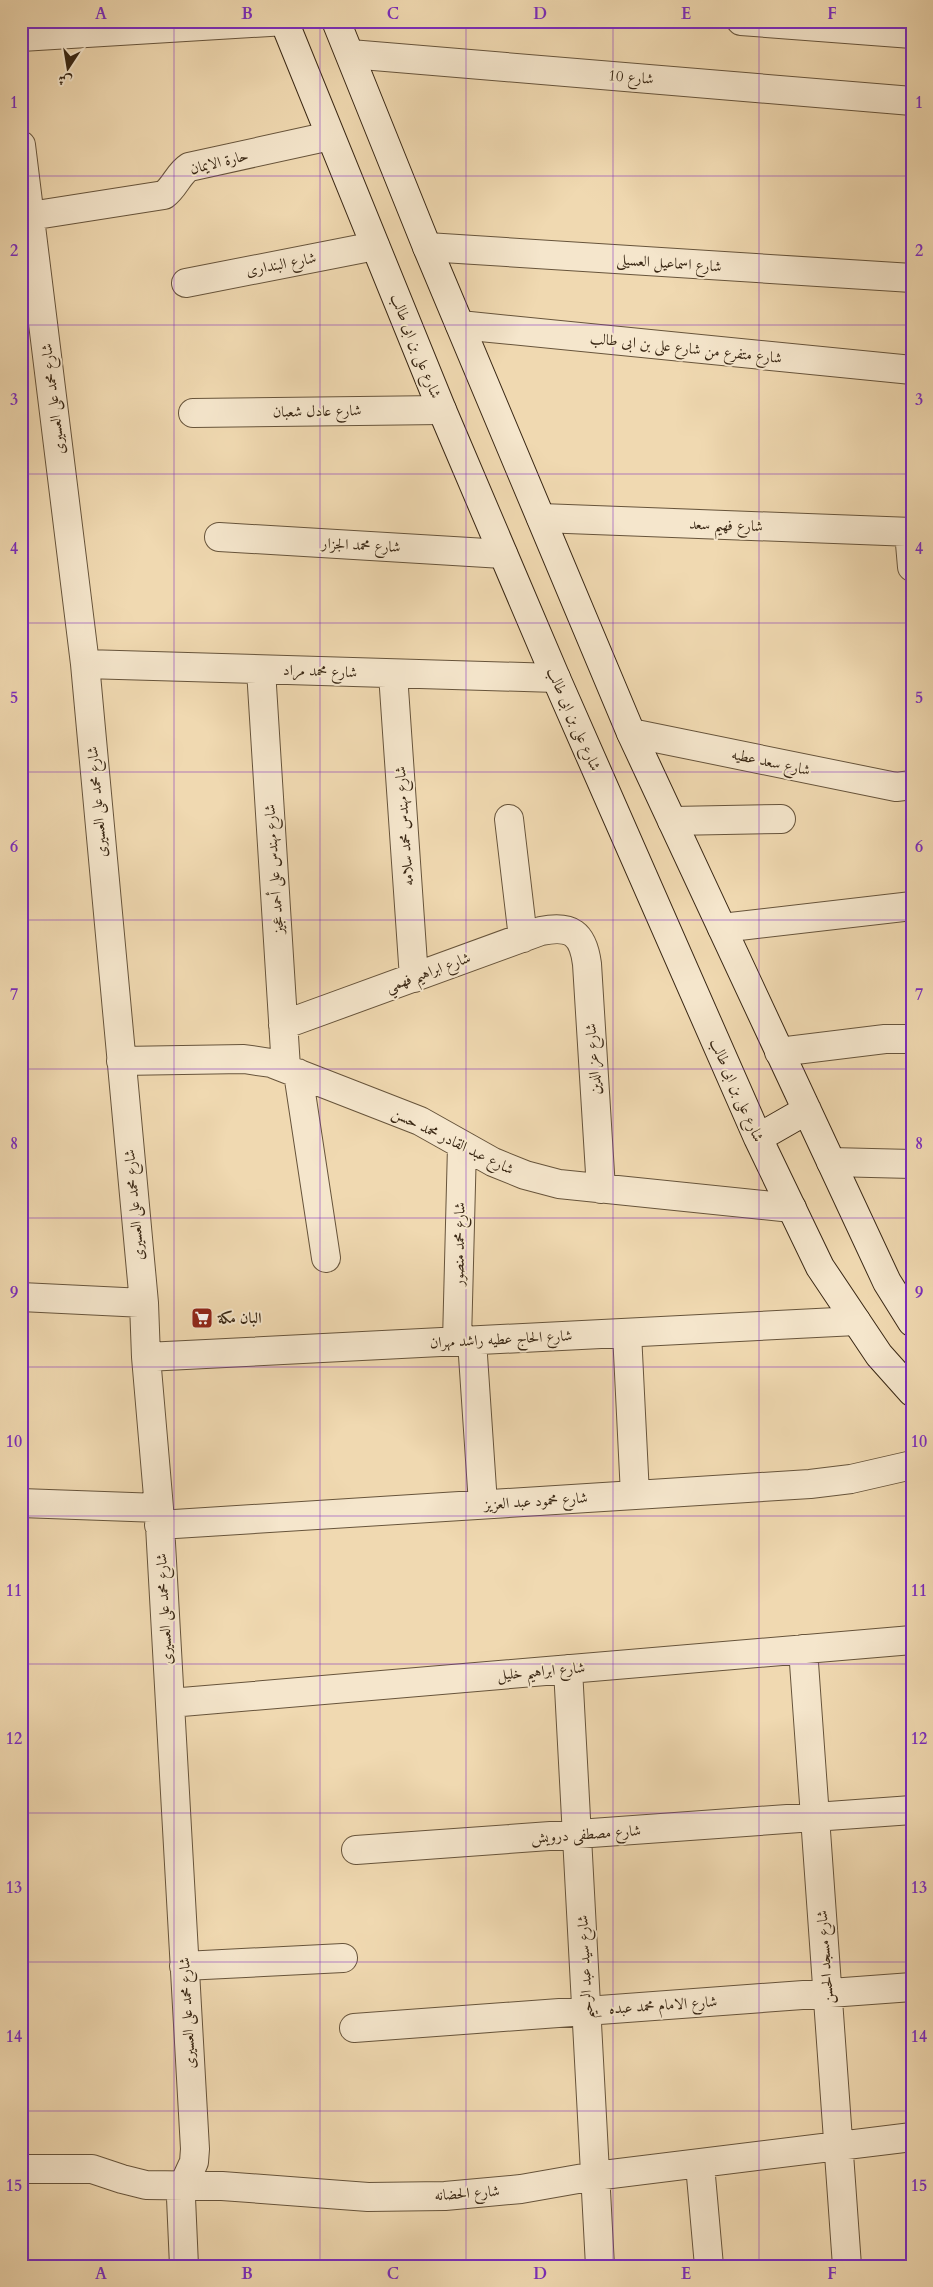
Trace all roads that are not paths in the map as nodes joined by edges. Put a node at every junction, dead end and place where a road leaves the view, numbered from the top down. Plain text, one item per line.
1 (285, 21) edge
2 (336, 21) edge
3 (741, 21) edge
4 (94, 28) edge
5 (912, 34) edge
6 (21, 37) edge
7 (350, 54) junction
8 (912, 101) edge
9 (330, 136) junction
10 (21, 146) edge
11 (30, 216) junction
12 (375, 246) junction
13 (427, 247) junction
14 (912, 278) edge
15 (186, 283) dead end
16 (460, 325) junction
17 (912, 370) edge
18 (442, 410) junction
19 (193, 413) dead end
20 (541, 518) junction
21 (910, 532) edge
22 (219, 537) dead end
23 (503, 554) junction
24 (912, 567) edge
25 (84, 664) junction
26 (261, 670) junction
27 (393, 674) junction
28 (556, 678) junction
29 (631, 733) junction
30 (912, 786) edge
31 (509, 819) dead end
32 (781, 819) dead end
33 (672, 821) junction
34 (912, 906) edge
35 (722, 928) junction
36 (574, 933) joint
37 (523, 938) junction
38 (414, 978) junction
39 (283, 1025) junction
40 (912, 1039) edge
41 (780, 1052) junction
42 (121, 1061) junction
43 (292, 1071) junction
44 (807, 1110) junction
45 (758, 1138) junction
46 (462, 1146) junction
47 (831, 1162) junction
48 (912, 1164) edge
49 (601, 1189) junction
50 (792, 1208) junction
51 (326, 1258) dead end
52 (21, 1297) edge
53 (144, 1303) junction
54 (856, 1322) junction
55 (912, 1322) edge
56 (627, 1333) junction
57 (465, 1341) junction
58 (146, 1357) junction
59 (912, 1392) edge
60 (912, 1465) edge
61 (635, 1495) junction
62 (21, 1503) edge
63 (484, 1504) junction
64 (159, 1517) junction
65 (912, 1640) edge
66 (803, 1649) junction
67 (568, 1669) junction
68 (170, 1703) junction
69 (912, 1810) edge
70 (816, 1817) junction
71 (578, 1834) junction
72 (356, 1850) dead end
73 (343, 1958) dead end
74 (184, 1966) junction
75 (912, 1987) edge
76 (828, 1993) junction
77 (587, 2011) junction
78 (354, 2028) dead end
79 (912, 2137) edge
80 (839, 2147) junction
81 (700, 2165) junction
82 (21, 2170) edge
83 (595, 2176) junction
84 (183, 2186) junction
85 (184, 2266) edge
86 (600, 2266) edge
87 (709, 2266) edge
88 (847, 2266) edge

1 - 4 street
1 - 9 street, شارع على بن ابى طالب
2 - 7 street
3 - 5 street
4 - 6 street
7 - 8 street, شارع 10
7 - 13 street
9 - 11 street, حارة الايمان
9 - 12 street, شارع على بن ابى طالب
10 - 11 street, شارع محمد على العسيرى
11 - 25 street, شارع محمد على العسيرى
12 - 15 street, شارع البندارى
12 - 18 street, شارع على بن ابى طالب
13 - 14 street, شارع اسماعيل العسيلى
13 - 16 street
16 - 17 street, شارع متفرع من شارع على بن ابى طالب
16 - 20 street
18 - 19 street, شارع عادل شعبان
18 - 23 street, شارع على بن ابى طالب
20 - 21 street, شارع فهيم سعد
20 - 29 street
21 - 24 street
22 - 23 street, شارع محمد الجزار
23 - 28 street, شارع على بن ابى طالب
25 - 26 street, شارع محمد مراد
25 - 42 street, شارع محمد على العسيرى
26 - 27 street, شارع محمد مراد
26 - 39 street, شارع مهندس على أحمد عجيز
27 - 28 street, شارع محمد مراد
27 - 38 street, شارع مهندس محمد سلامه
28 - 45 street, شارع على بن ابى طالب
29 - 30 street, شارع سعد عطيه
29 - 33 street
31 - 37 street
32 - 33 street
33 - 35 street
34 - 35 street
35 - 41 street
36 - 37 street, شارع ابراهيم فهمي
36 - 49 street, شارع عز الدين
37 - 38 street, شارع ابراهيم فهمي
38 - 39 street, شارع ابراهيم فهمي
39 - 43 street, شارع مهندس على أحمد عجيز
40 - 41 street
41 - 44 street
42 - 43 street, شارع عبد القادر محمد حسن
42 - 53 street, شارع محمد على العسيرى
43 - 46 street, شارع عبد القادر محمد حسن
43 - 51 street, شارع مهندس على أحمد عجيز
44 - 45 street
44 - 47 street
45 - 50 street, شارع على بن ابى طالب
46 - 49 street, شارع عبد القادر محمد حسن
46 - 57 street, شارع محمد منصور
47 - 48 street
47 - 55 street
49 - 50 street, شارع عبد القادر محمد حسن
50 - 54 street, شارع على بن ابى طالب
52 - 53 street
53 - 58 street, شارع محمد على العسيرى
54 - 56 street, شارع الحاج عطيه راشد مهران
54 - 59 street, شارع على بن ابى طالب
56 - 57 street, شارع الحاج عطيه راشد مهران
56 - 61 street
57 - 58 street, شارع الحاج عطيه راشد مهران
57 - 63 street, شارع محمد منصور
58 - 64 street, شارع محمد على العسيرى
60 - 61 street, شارع محمود عبد العزيز
61 - 63 street, شارع محمود عبد العزيز
62 - 64 street, شارع محمود عبد العزيز
63 - 64 street, شارع محمود عبد العزيز
64 - 68 street, شارع محمد على العسيرى
65 - 66 street, شارع ابراهيم خليل
66 - 67 street, شارع ابراهيم خليل
66 - 70 street, شارع مسجد الحسن
67 - 68 street, شارع ابراهيم خليل
67 - 71 street, شارع سيد عبد الرحيم
68 - 74 street, شارع محمد على العسيرى
69 - 70 street, شارع مصطفى درويش
70 - 71 street, شارع مصطفى درويش
70 - 76 street, شارع مسجد الحسن
71 - 72 street, شارع مصطفى درويش
71 - 77 street, شارع سيد عبد الرحيم
73 - 74 street
74 - 84 street, شارع محمد على العسيرى
75 - 76 street, شارع الامام محمد عبده
76 - 77 street, شارع الامام محمد عبده
76 - 80 street, شارع مسجد الحسن
77 - 78 street, شارع الامام محمد عبده
77 - 83 street, شارع سيد عبد الرحيم
79 - 80 street, شارع الحضانه
80 - 81 street, شارع الحضانه
80 - 88 street, شارع مسجد الحسن
81 - 83 street, شارع الحضانه
81 - 87 street
82 - 84 street, شارع الحضانه
83 - 84 street, شارع الحضانه
83 - 86 street, شارع سيد عبد الرحيم
84 - 85 street, شارع محمد على العسيرى

